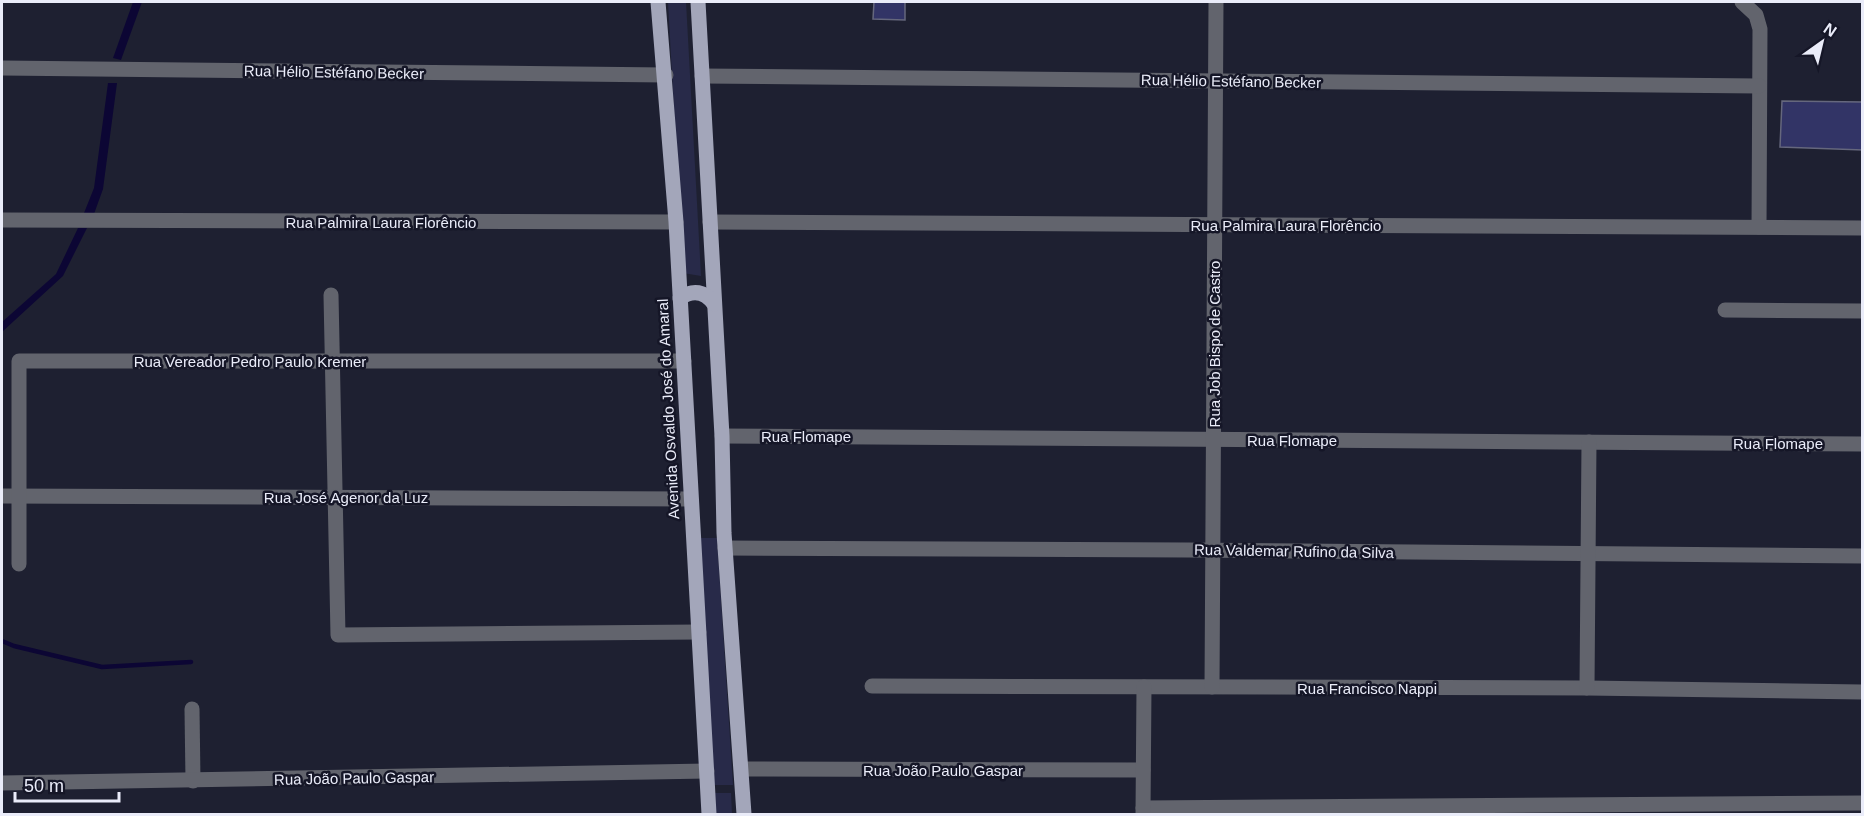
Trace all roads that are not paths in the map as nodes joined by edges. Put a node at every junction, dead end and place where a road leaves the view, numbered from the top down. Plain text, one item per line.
1 (658, 2) edge
2 (698, 2) edge
3 (1216, 2) edge
4 (1742, 2) edge
5 (2, 68) edge
6 (666, 75) junction
7 (702, 75) junction
8 (1216, 81) junction
9 (1759, 86) junction
10 (2, 220) edge
11 (676, 222) junction
12 (710, 222) junction
13 (1215, 225) junction
14 (1759, 227) junction
15 (1863, 228) edge
16 (331, 295) dead end
17 (680, 298) junction
18 (714, 303) junction
19 (1725, 310) dead end
20 (1863, 311) edge
21 (684, 361) junction
22 (332, 362) junction
23 (722, 436) junction
24 (1214, 439) junction
25 (1589, 442) junction
26 (1863, 444) edge
27 (2, 496) edge
28 (19, 496) junction
29 (335, 497) junction
30 (691, 499) junction
31 (725, 548) junction
32 (1213, 550) junction
33 (1588, 553) junction
34 (1863, 556) edge
35 (19, 564) dead end
36 (699, 632) junction
37 (872, 686) dead end
38 (1144, 687) junction
39 (1212, 687) junction
40 (1587, 688) junction
41 (1863, 692) edge
42 (192, 709) dead end
43 (742, 770) junction
44 (1143, 770) junction
45 (707, 771) junction
46 (193, 781) junction
47 (2, 783) edge
48 (1863, 802) edge
49 (1143, 811) edge
50 (709, 814) edge
51 (744, 814) edge

1 - 6 main road, Avenida Osvaldo José do Amaral
2 - 7 main road
3 - 8 street, Rua Job Bispo de Castro
4 - 9 street
5 - 6 street, Rua Hélio Estéfano Becker
6 - 11 main road, Avenida Osvaldo José do Amaral
7 - 8 street, Rua Hélio Estéfano Becker
7 - 12 main road
8 - 9 street, Rua Hélio Estéfano Becker
8 - 13 street, Rua Job Bispo de Castro
9 - 14 street
10 - 11 street, Rua Palmira Laura Florêncio
11 - 17 main road, Avenida Osvaldo José do Amaral
12 - 13 street, Rua Palmira Laura Florêncio
12 - 18 main road
13 - 14 street, Rua Palmira Laura Florêncio
13 - 24 street, Rua Job Bispo de Castro
14 - 15 street, Rua Palmira Laura Florêncio
16 - 22 street
17 - 18 main road
17 - 21 main road, Avenida Osvaldo José do Amaral
18 - 23 main road
19 - 20 street
21 - 22 street, Rua Vereador Pedro Paulo Kremer
21 - 30 main road, Avenida Osvaldo José do Amaral
22 - 28 street, Rua Vereador Pedro Paulo Kremer
22 - 29 street
23 - 24 street, Rua Flomape
23 - 31 main road
24 - 25 street, Rua Flomape
24 - 32 street, Rua Job Bispo de Castro
25 - 26 street, Rua Flomape
25 - 33 street
27 - 28 street, Rua José Agenor da Luz
28 - 29 street, Rua José Agenor da Luz
28 - 35 street, Rua Vereador Pedro Paulo Kremer
29 - 30 street, Rua José Agenor da Luz
29 - 36 street
30 - 36 main road, Avenida Osvaldo José do Amaral
31 - 32 street, Rua Valdemar Rufino da Silva
31 - 43 main road
32 - 33 street, Rua Valdemar Rufino da Silva
32 - 39 street, Rua Job Bispo de Castro
33 - 34 street, Rua Valdemar Rufino da Silva
33 - 40 street
36 - 45 main road, Avenida Osvaldo José do Amaral
37 - 38 street, Rua Francisco Nappi
38 - 39 street, Rua Francisco Nappi
38 - 44 street
39 - 40 street, Rua Francisco Nappi
40 - 41 street, Rua Francisco Nappi
42 - 46 street
43 - 44 street, Rua João Paulo Gaspar
43 - 51 main road
44 - 49 street
45 - 46 street, Rua João Paulo Gaspar
45 - 50 main road, Avenida Osvaldo José do Amaral
46 - 47 street, Rua João Paulo Gaspar
48 - 49 street

